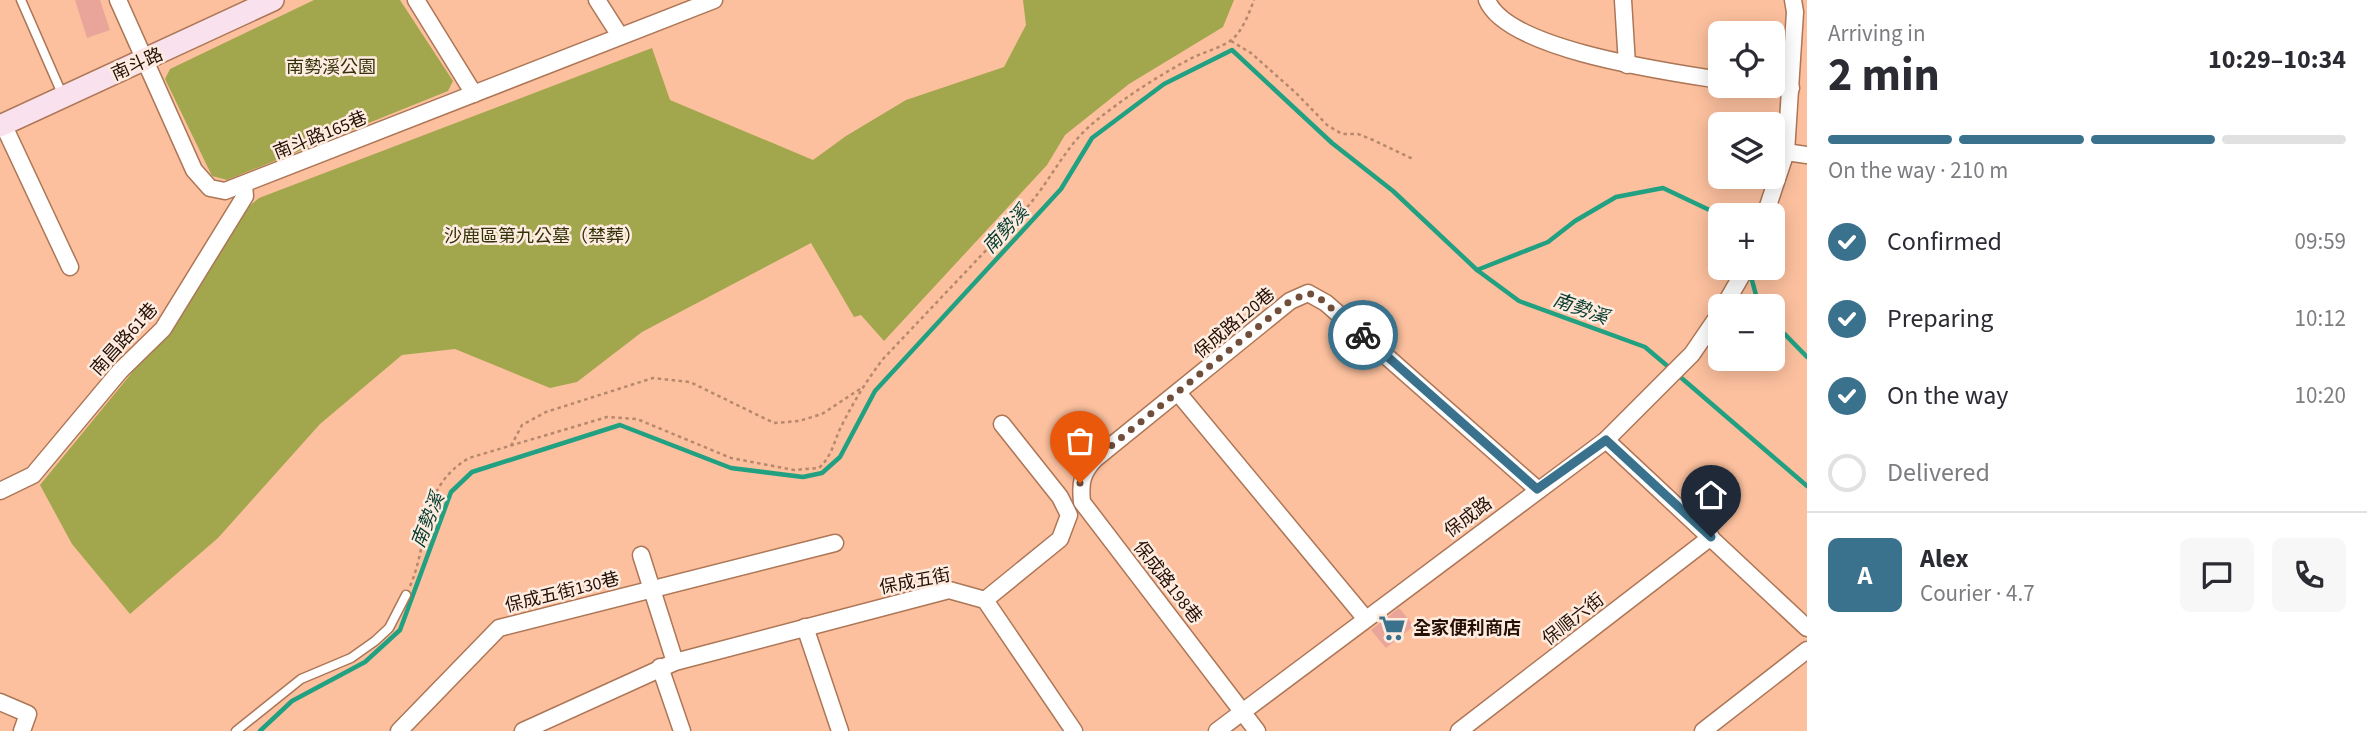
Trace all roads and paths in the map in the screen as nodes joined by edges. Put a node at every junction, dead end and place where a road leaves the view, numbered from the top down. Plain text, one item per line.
1 (21, 0) edge
2 (118, 0) edge
3 (273, 0) edge
4 (416, 0) edge
5 (597, 0) edge
6 (714, 0) edge
7 (1254, 0) edge
8 (1487, 0) edge
9 (1623, 0) edge
10 (1793, 0) edge
11 (621, 36) junction
12 (1231, 41) junction
13 (145, 62) junction
14 (1627, 65) junction
15 (1708, 78) edge
16 (1785, 87) edge
17 (1791, 88) junction
18 (474, 94) junction
19 (62, 96) junction
20 (1, 122) edge
21 (1786, 152) junction
22 (1807, 156) edge
23 (1413, 159) dead end
24 (244, 186) junction
25 (1769, 203) edge
26 (70, 267) dead end
27 (1708, 331) edge
28 (863, 386) junction
29 (1179, 394) junction
30 (1002, 424) dead end
31 (1606, 440) junction
32 (511, 446) junction
33 (1084, 471) joint
34 (1537, 489) junction
35 (0, 491) edge
36 (1711, 537) junction
37 (835, 543) dead end
38 (641, 555) dead end
39 (652, 589) junction
40 (405, 595) joint
41 (985, 600) junction
42 (1365, 618) junction
43 (805, 627) junction
44 (1807, 628) edge
45 (1807, 650) edge
46 (667, 664) junction
47 (0, 702) edge
48 (1244, 711) junction
49 (22, 731) edge
50 (236, 731) edge
51 (399, 731) edge
52 (523, 731) edge
53 (682, 731) edge
54 (840, 731) edge
55 (1074, 731) edge
56 (1217, 731) edge
57 (1257, 731) edge
58 (1459, 731) edge
59 (1703, 731) edge

1 - 19 lane
2 - 13 street, 南斗路165巷
3 - 13 street, 南斗路
4 - 18 street
5 - 11 street
6 - 11 street, 南斗路165巷
7 - 12 path
8 - 14 street
9 - 14 street
10 - 17 street
11 - 18 street, 南斗路165巷
12 - 23 path
12 - 28 path
13 - 19 street, 南斗路
13 - 24 street, 南斗路165巷
14 - 15 street
16 - 17 street
17 - 21 street
18 - 24 street, 南斗路165巷
19 - 20 street, 南斗路
20 - 26 street
21 - 22 street
21 - 25 street
24 - 35 street, 南昌路61巷
27 - 31 street, 保成路
28 - 32 path
28 - 32 path
29 - 33 street, 保成路120巷
29 - 34 street, 保成路120巷
29 - 42 street
30 - 41 street
31 - 34 street, 保成路
31 - 36 street
32 - 40 path
33 - 48 street, 保成路198巷
34 - 42 street, 保成路
36 - 44 street
36 - 58 street, 保順六街
37 - 39 street, 保成五街130巷
38 - 39 street
39 - 46 street
39 - 51 street, 保成五街130巷
40 - 50 lane
41 - 43 street, 保成五街
41 - 55 street
42 - 48 street, 保成路
43 - 46 street, 保成五街
43 - 54 street
45 - 59 street
46 - 52 street, 保成五街
46 - 53 street
47 - 49 street
48 - 56 street, 保成路
48 - 57 street, 保成路198巷

